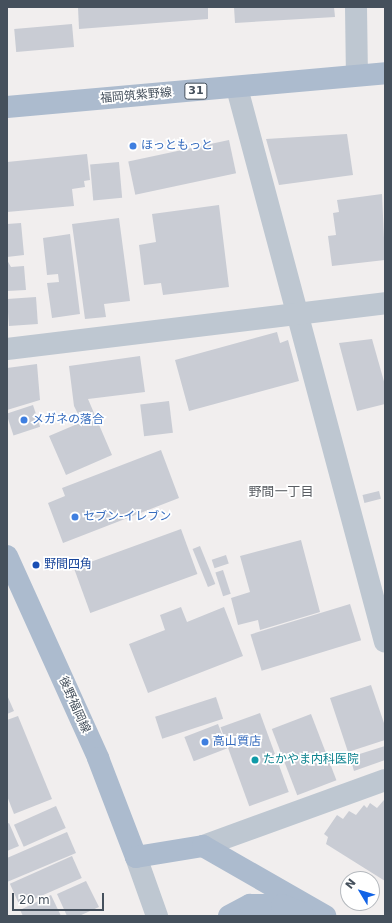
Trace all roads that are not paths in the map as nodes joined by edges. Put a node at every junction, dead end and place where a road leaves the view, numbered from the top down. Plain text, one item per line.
1 (356, 7) edge
2 (385, 73) edge
3 (357, 75) junction
4 (237, 88) junction
5 (7, 107) edge
6 (385, 304) edge
7 (296, 314) junction
8 (7, 348) edge
9 (7, 556) edge
10 (385, 642) edge
11 (385, 780) edge
12 (203, 846) junction
13 (136, 857) junction
14 (157, 916) edge
15 (229, 916) edge
16 (309, 916) edge
17 (325, 916) edge

1 - 3 street
2 - 3 main road, 福岡筑紫野線 / 31
3 - 4 main road, 福岡筑紫野線 / 31
4 - 5 main road, 福岡筑紫野線 / 31
4 - 7 street
6 - 7 street
7 - 8 street
7 - 10 street
9 - 13 main road, 後野福岡線
11 - 12 street
12 - 13 main road
12 - 17 main road
13 - 14 street
15 - 16 main road

